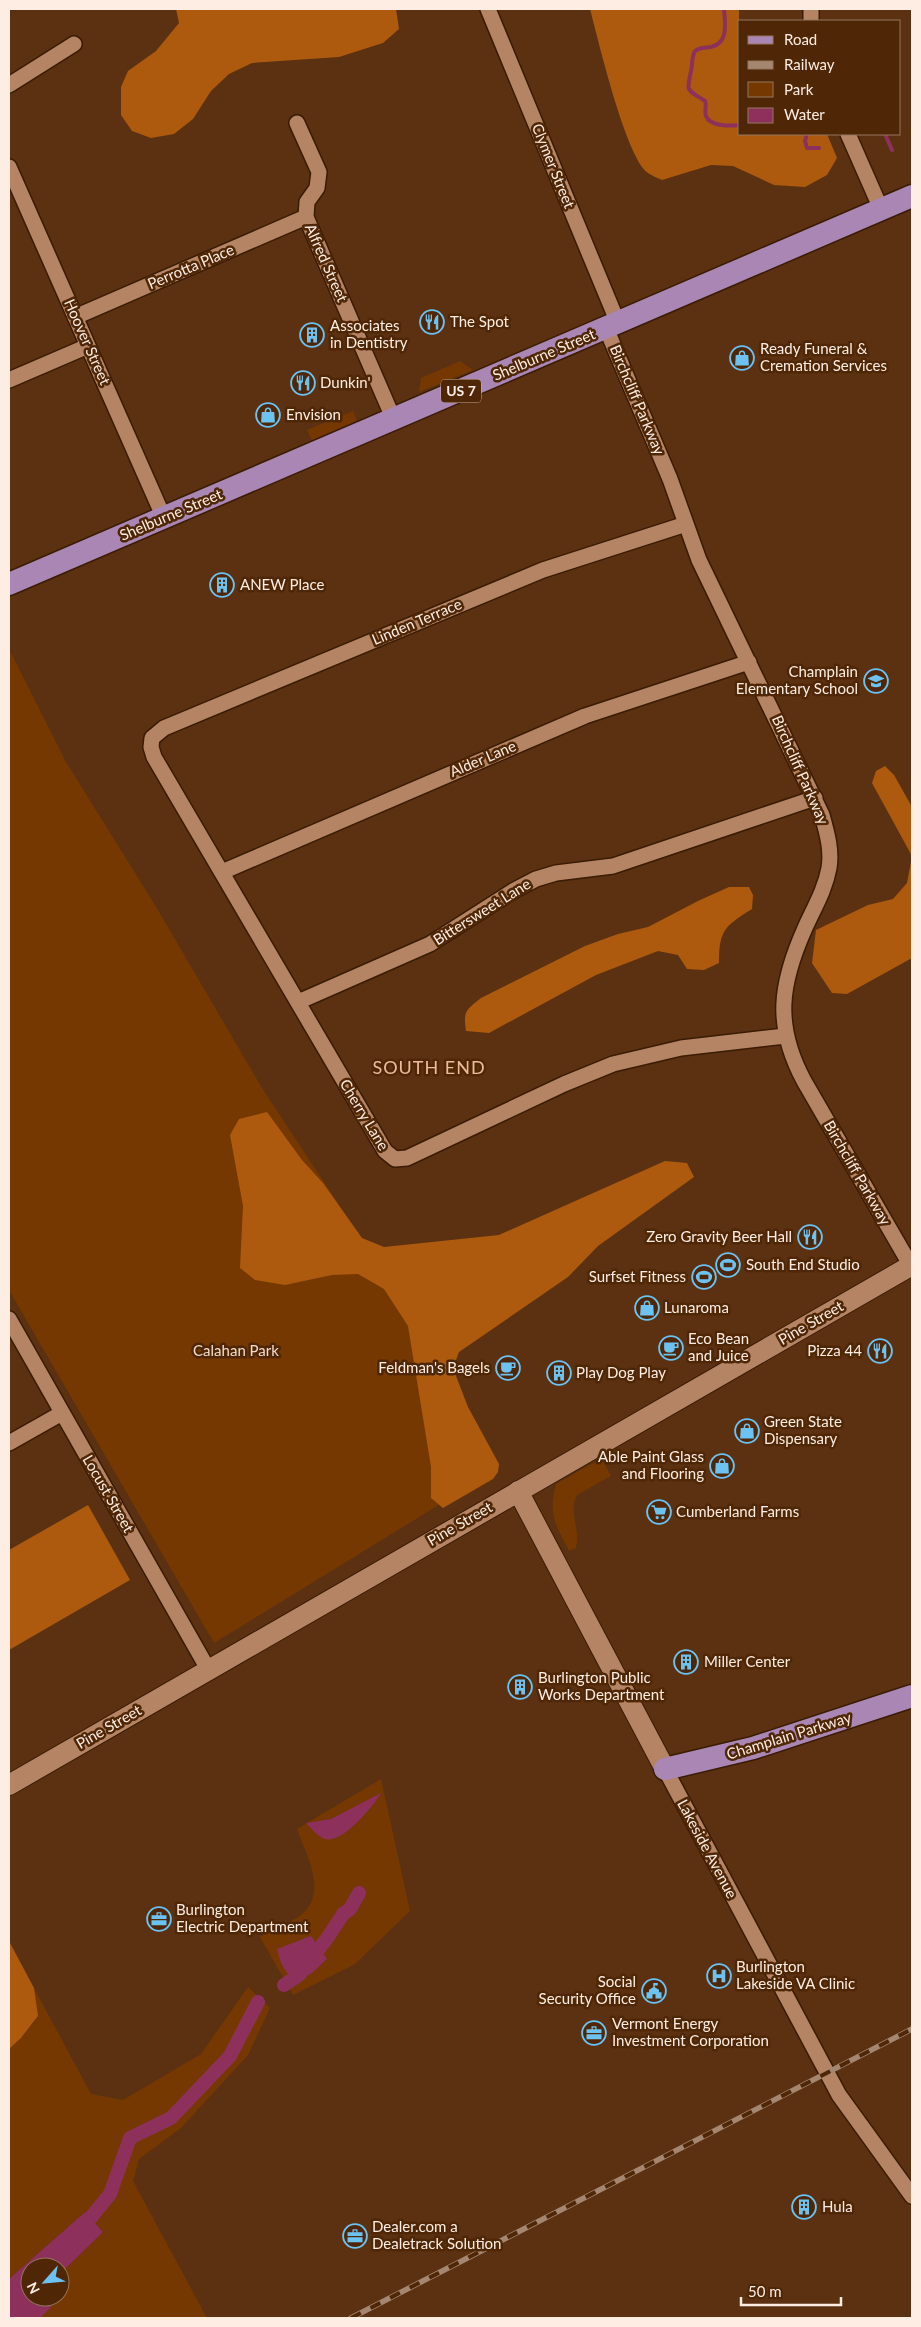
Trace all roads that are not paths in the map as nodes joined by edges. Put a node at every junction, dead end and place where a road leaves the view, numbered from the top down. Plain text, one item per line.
1 (488, 9) edge
2 (74, 44) dead end
3 (9, 85) edge
4 (297, 123) dead end
5 (848, 135) edge
6 (9, 167) edge
7 (912, 196) edge
8 (881, 210) junction
9 (306, 217) junction
10 (75, 316) junction
11 (612, 326) junction
12 (88, 346) junction
13 (9, 380) edge
14 (394, 420) junction
15 (164, 518) junction
16 (686, 524) junction
17 (9, 584) edge
18 (749, 662) junction
19 (155, 734) joint
20 (815, 798) junction
21 (222, 872) junction
22 (298, 1002) junction
23 (785, 1036) junction
24 (912, 1266) edge
25 (9, 1319) edge
26 (62, 1413) junction
27 (9, 1443) edge
28 (518, 1491) junction
29 (208, 1669) junction
30 (912, 1696) edge
31 (665, 1769) junction
32 (9, 1785) edge
33 (912, 2196) edge

1 - 11 street, Clymer Street
2 - 3 street
4 - 9 street
5 - 8 street
6 - 10 street, Hoover Street
7 - 8 main road, Shelburne Street / US 7
8 - 11 main road, Shelburne Street / US 7
9 - 10 street, Perrotta Place
9 - 14 street, Alfred Street
10 - 12 street, Hoover Street
11 - 14 main road, Shelburne Street / US 7
11 - 16 street, Birchcliff Parkway
12 - 13 street
12 - 15 street, Hoover Street
14 - 15 main road, Shelburne Street / US 7
15 - 17 main road, Shelburne Street / US 7
16 - 18 street, Birchcliff Parkway
16 - 19 street, Linden Terrace
18 - 20 street, Birchcliff Parkway
18 - 21 street, Alder Lane
19 - 21 street, Cherry Lane
20 - 22 street, Bittersweet Lane
20 - 23 street, Birchcliff Parkway
21 - 22 street, Cherry Lane
22 - 23 street, Cherry Lane
23 - 24 street, Birchcliff Parkway
24 - 28 main road, Pine Street
25 - 26 street, Locust Street
26 - 27 street
26 - 29 street, Locust Street
28 - 29 main road, Pine Street
28 - 31 main road, Lakeside Avenue
29 - 32 main road, Pine Street
30 - 31 main road, Champlain Parkway
31 - 33 street, Lakeside Avenue

